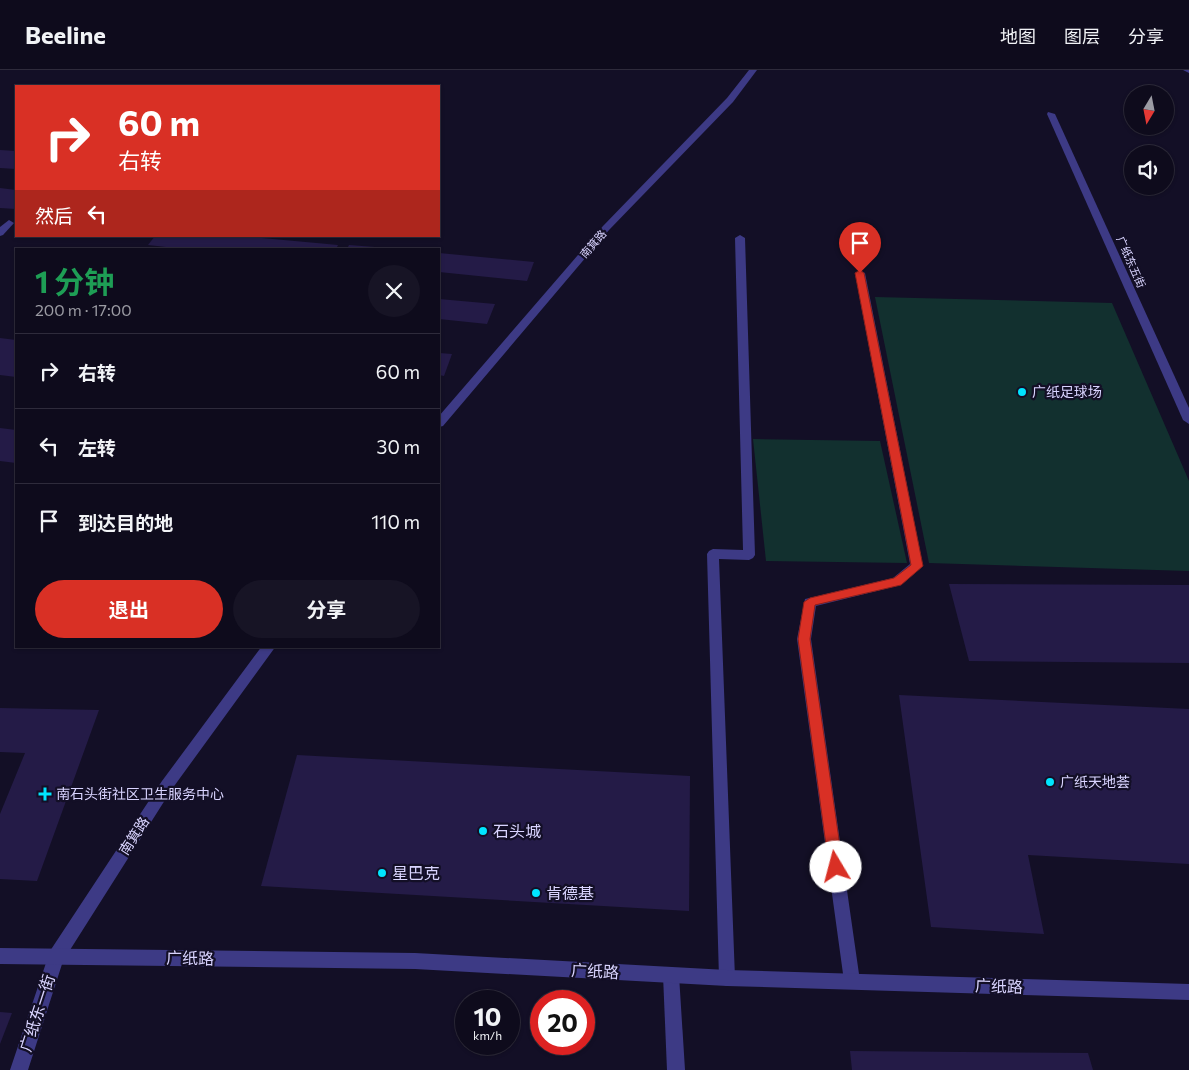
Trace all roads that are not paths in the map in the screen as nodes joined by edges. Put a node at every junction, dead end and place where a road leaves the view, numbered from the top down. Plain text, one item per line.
1 (754, 70) edge
2 (1050, 114) dead end
3 (9, 223) dead end
4 (0, 233) edge
5 (740, 238) dead end
6 (860, 273) dead end
7 (1189, 420) edge
8 (440, 422) edge
9 (269, 648) edge
10 (0, 956) edge
11 (56, 957) junction
12 (672, 975) junction
13 (727, 978) junction
14 (852, 981) junction
15 (1189, 992) edge
16 (19, 1070) edge
17 (676, 1070) edge

1 - 8 street, 南箕路
2 - 7 street, 广纸东五街
3 - 4 street
5 - 13 street
6 - 14 street
9 - 11 street, 南箕路
10 - 11 street, 广纸路
11 - 12 street, 广纸路
11 - 16 street, 广纸东一街
12 - 13 street, 广纸路
12 - 17 street
13 - 14 street, 广纸路
14 - 15 street, 广纸路

